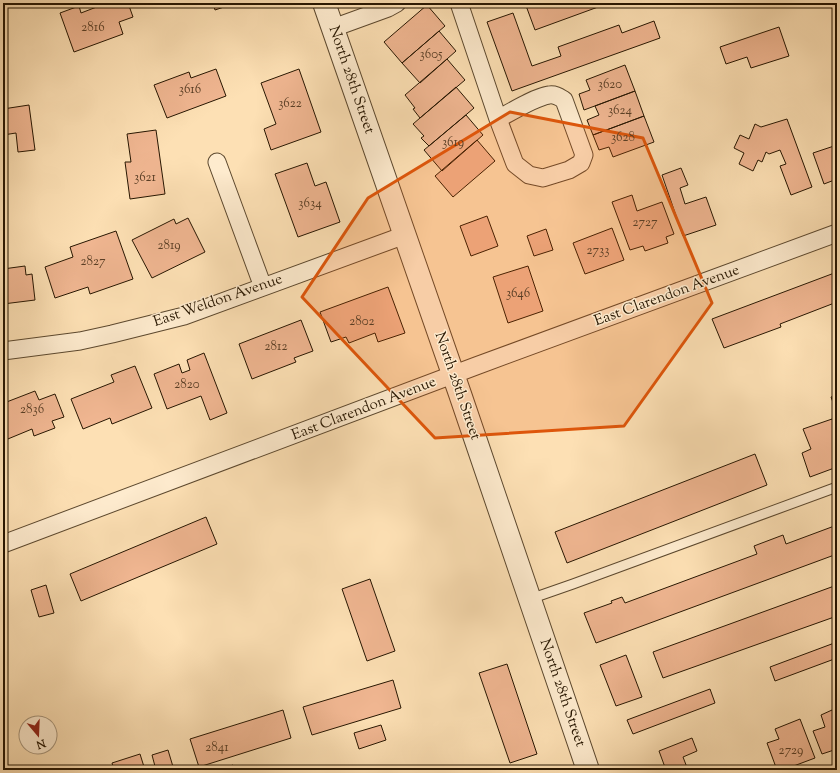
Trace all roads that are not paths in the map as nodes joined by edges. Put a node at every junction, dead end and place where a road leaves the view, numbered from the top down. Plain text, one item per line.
1 (324, 3) edge
2 (397, 3) edge
3 (459, 3) edge
4 (332, 28) junction
5 (498, 119) junction
6 (217, 162) dead end
7 (837, 233) edge
8 (405, 234) junction
9 (263, 287) junction
10 (3, 351) edge
11 (453, 375) junction
12 (837, 487) edge
13 (3, 544) edge
14 (530, 599) junction
15 (588, 770) edge

1 - 4 street, North 28th Street
2 - 4 street
3 - 5 street
4 - 8 street, North 28th Street
5 - 5 street
6 - 9 street
7 - 11 street, East Clarendon Avenue
8 - 9 street, East Weldon Avenue
8 - 11 street, North 28th Street
9 - 10 street, East Weldon Avenue
11 - 13 street, East Clarendon Avenue
11 - 14 street, North 28th Street
12 - 14 lane
14 - 15 street, North 28th Street

